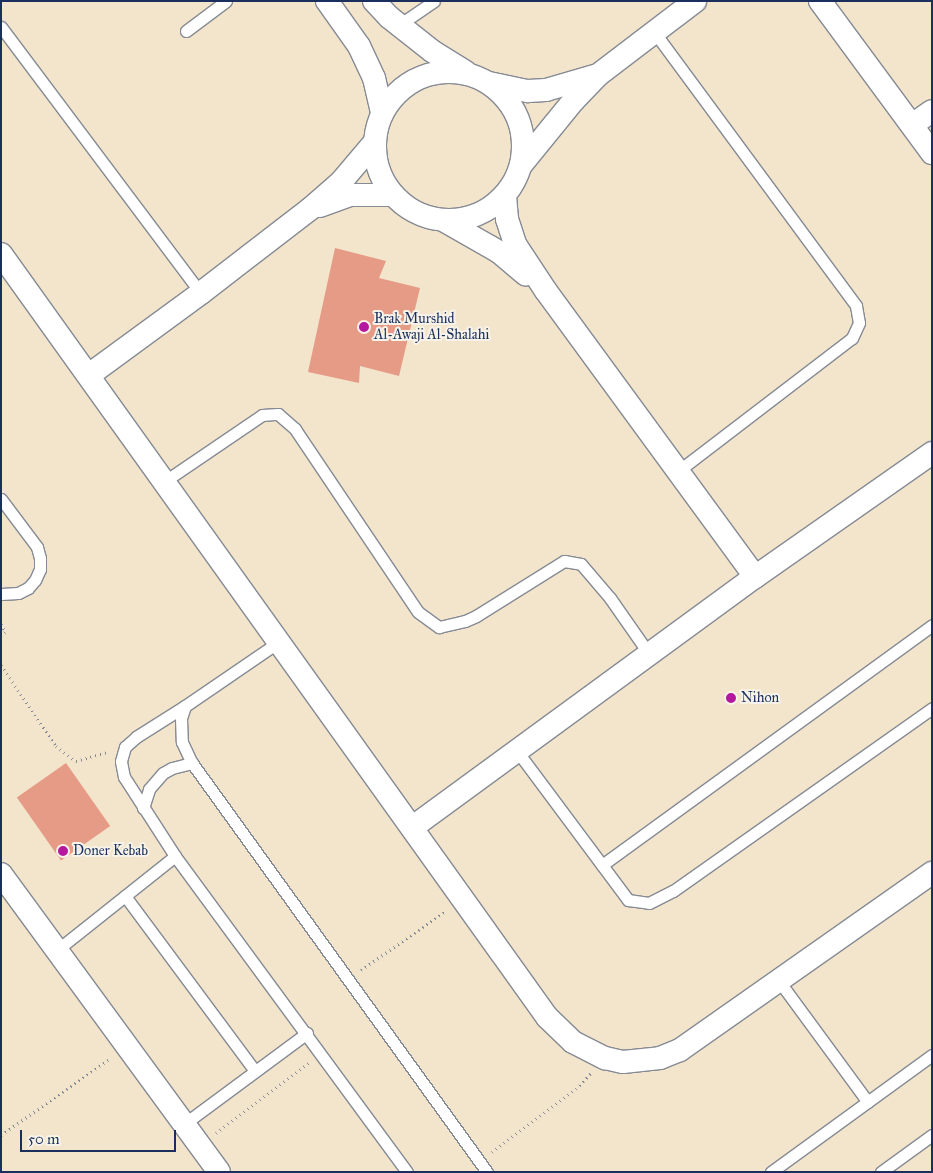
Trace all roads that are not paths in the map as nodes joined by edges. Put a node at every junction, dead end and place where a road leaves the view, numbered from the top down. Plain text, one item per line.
1 (226, 1) edge
2 (327, 1) edge
3 (374, 1) edge
4 (434, 1) edge
5 (695, 1) edge
6 (820, 1) edge
7 (399, 25) junction
8 (1, 27) edge
9 (186, 30) dead end
10 (655, 33) junction
11 (468, 74) junction
12 (598, 75) junction
13 (489, 83) junction
14 (932, 111) edge
15 (382, 113) junction
16 (912, 125) junction
17 (374, 143) junction
18 (932, 152) edge
19 (521, 165) junction
20 (393, 195) junction
21 (505, 196) junction
22 (310, 209) junction
23 (443, 220) junction
24 (1, 254) edge
25 (546, 291) junction
26 (201, 293) junction
27 (89, 375) junction
28 (932, 453) edge
29 (678, 472) junction
30 (166, 481) junction
31 (1, 499) edge
32 (755, 577) junction
33 (1, 594) edge
34 (932, 625) edge
35 (280, 641) junction
36 (649, 654) junction
37 (185, 706) junction
38 (932, 708) edge
39 (517, 751) junction
40 (192, 763) junction
41 (143, 808) junction
42 (413, 827) junction
43 (175, 856) junction
44 (602, 865) junction
45 (932, 873) edge
46 (1, 874) edge
47 (125, 896) junction
48 (57, 950) junction
49 (779, 981) junction
50 (307, 1033) junction
51 (932, 1055) edge
52 (255, 1071) junction
53 (868, 1102) junction
54 (184, 1124) junction
55 (932, 1135) edge
56 (219, 1172) edge
57 (407, 1172) edge
58 (487, 1172) edge
59 (771, 1172) edge
60 (881, 1172) edge

1 - 9 lane
2 - 15 street
3 - 7 street
4 - 7 lane
5 - 10 street
6 - 16 street
7 - 11 street
8 - 26 lane
10 - 12 street
10 - 29 lane
11 - 13 street
11 - 15 street
12 - 13 street
12 - 19 street
13 - 19 street
14 - 16 street
15 - 17 street
16 - 18 street
17 - 20 street
17 - 22 street
19 - 21 street
20 - 22 street
20 - 23 street
21 - 23 street
21 - 25 street
22 - 26 street
23 - 25 street
24 - 27 street
25 - 29 street
26 - 27 street
27 - 30 street
28 - 32 street
29 - 32 street
30 - 35 street
30 - 36 lane
31 - 33 lane
32 - 36 street
34 - 44 lane
35 - 37 lane
35 - 42 street
36 - 39 street
37 - 40 lane
37 - 41 lane
38 - 44 lane
39 - 42 street
39 - 44 lane
40 - 41 lane
40 - 58 lane
41 - 43 lane
42 - 49 street
43 - 47 lane
43 - 50 lane
45 - 49 street
46 - 48 street
47 - 48 lane
47 - 52 lane
48 - 54 street
49 - 53 lane
50 - 52 lane
50 - 57 lane
51 - 53 lane
52 - 54 lane
53 - 59 lane
54 - 56 street
55 - 60 lane

